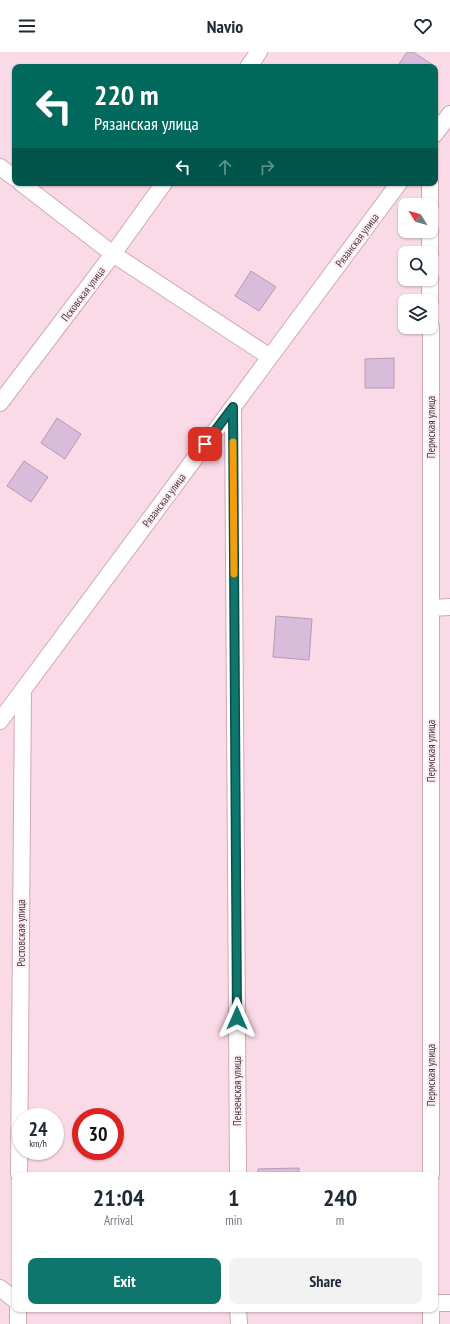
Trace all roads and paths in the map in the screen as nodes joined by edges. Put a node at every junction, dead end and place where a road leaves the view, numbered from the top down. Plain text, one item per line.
1 (259, 52) edge
2 (250, 64) edge
3 (450, 114) edge
4 (438, 130) edge
5 (0, 167) edge
6 (12, 176) edge
7 (25, 186) edge
8 (162, 186) edge
9 (397, 186) edge
10 (430, 186) edge
11 (430, 198) edge
12 (113, 254) junction
13 (430, 334) edge
14 (270, 357) junction
15 (0, 403) edge
16 (233, 407) junction
17 (450, 607) edge
18 (431, 608) junction
19 (22, 690) junction
20 (0, 721) edge
21 (19, 1172) edge
22 (238, 1172) edge
23 (431, 1172) edge
24 (0, 1288) edge
25 (12, 1298) edge
26 (438, 1302) edge
27 (450, 1302) edge
28 (18, 1312) edge
29 (238, 1312) edge
30 (432, 1312) edge
31 (18, 1324) edge
32 (238, 1324) edge
33 (432, 1324) edge

1 - 2 street
3 - 4 street
5 - 6 street
7 - 12 street
8 - 12 street, Псковская улица
9 - 14 street, Рязанская улица
10 - 11 street
12 - 14 street
12 - 15 street, Псковская улица
13 - 18 street, Пермская улица
14 - 16 street, Рязанская улица
16 - 19 street, Рязанская улица
16 - 22 street, Пензенская улица
17 - 18 street
18 - 23 street, Пермская улица
19 - 20 street, Рязанская улица
19 - 21 street, Ростовская улица
24 - 25 street
26 - 27 street
28 - 31 street
29 - 32 street
30 - 33 street

